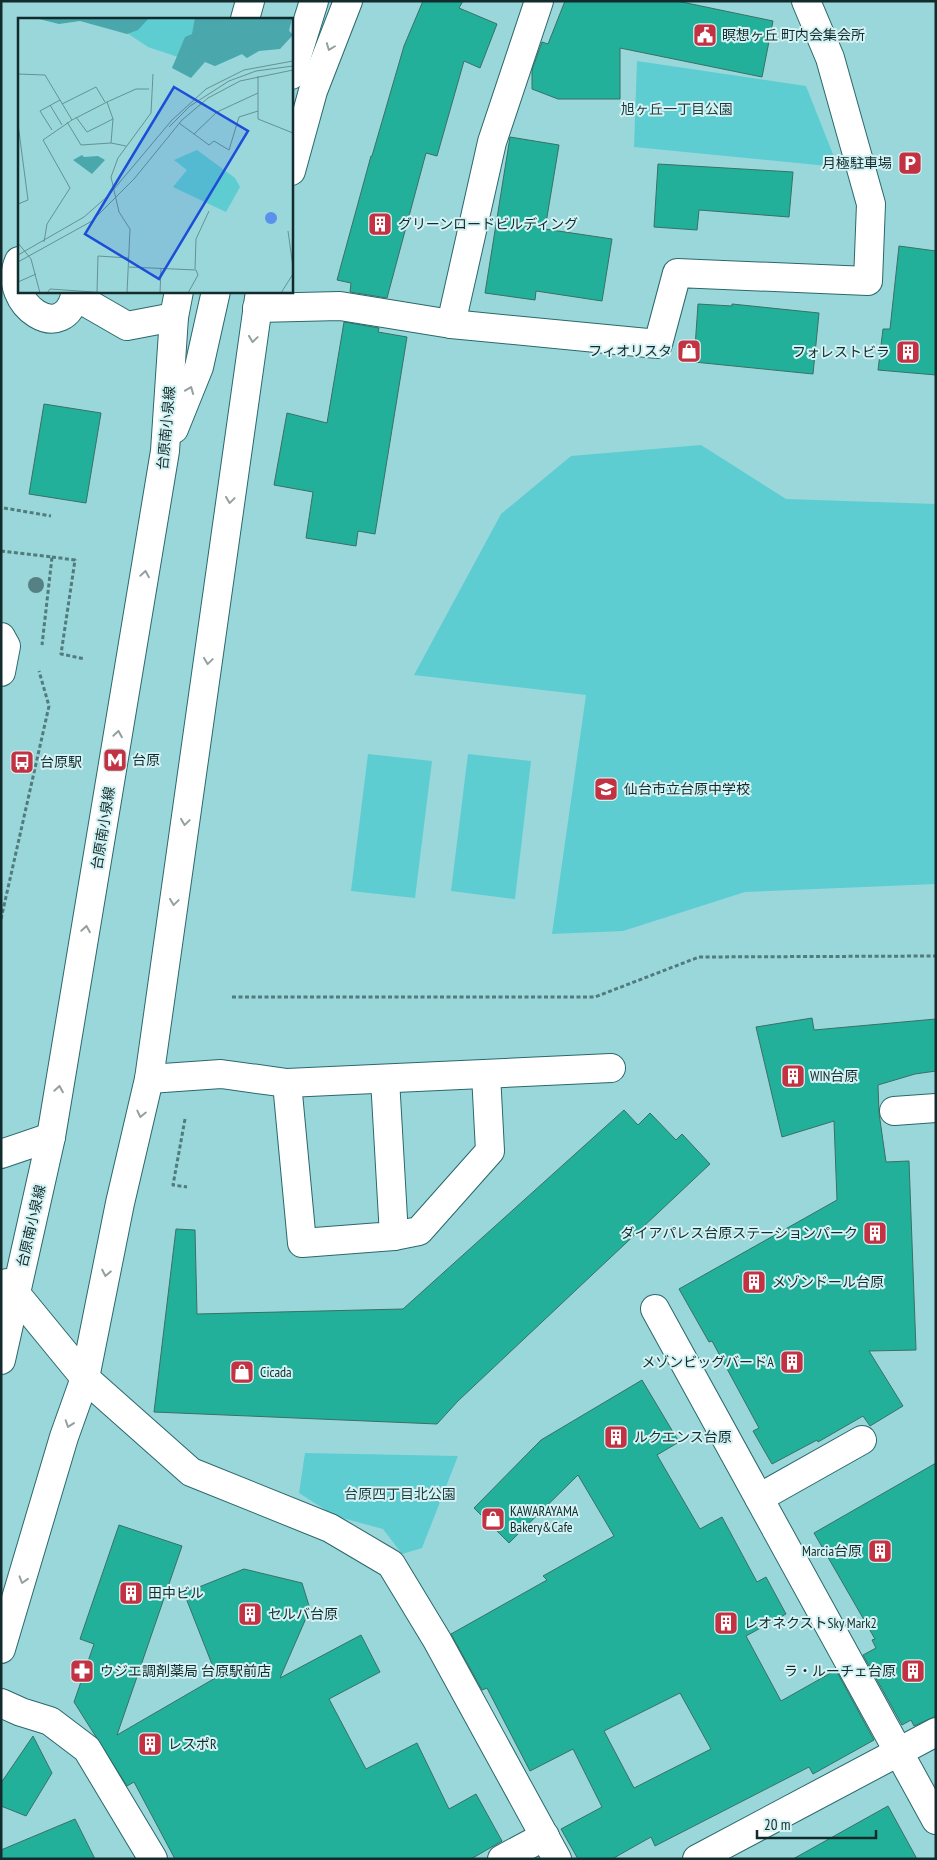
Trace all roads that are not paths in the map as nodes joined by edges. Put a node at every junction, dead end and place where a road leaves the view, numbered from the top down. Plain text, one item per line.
1 (250, 1) edge
2 (304, 1) edge
3 (314, 1) edge
4 (348, 1) edge
5 (539, 1) edge
6 (806, 1) edge
7 (245, 18) edge
8 (292, 27) edge
9 (292, 72) edge
10 (292, 167) edge
11 (18, 262) edge
12 (216, 292) edge
13 (75, 293) edge
14 (259, 299) edge
15 (177, 304) edge
16 (451, 324) junction
17 (166, 451) junction
18 (1, 637) edge
19 (1, 672) edge
20 (611, 1068) dead end
21 (486, 1074) junction
22 (149, 1079) junction
23 (385, 1079) junction
24 (287, 1083) junction
25 (936, 1108) edge
26 (894, 1111) dead end
27 (51, 1137) junction
28 (1, 1154) edge
29 (394, 1236) junction
30 (9, 1285) edge
31 (655, 1309) dead end
32 (1, 1360) edge
33 (85, 1378) junction
34 (862, 1440) dead end
35 (759, 1498) junction
36 (1, 1649) edge
37 (1, 1703) edge
38 (936, 1732) edge
39 (899, 1753) junction
40 (936, 1820) edge
41 (551, 1847) edge
42 (153, 1859) edge
43 (502, 1859) edge
44 (697, 1859) edge

1 - 7 street
2 - 8 street
3 - 9 street
4 -> 10 street
5 - 16 street
6 - 16 street
11 - 13 street
17 -> 12 street
13 - 15 street
14 - 16 street
14 -> 22 street
15 - 17 street, 台原南小泉線
27 -> 17 street, 台原南小泉線
18 - 19 street
20 - 21 street
21 - 23 street
21 - 29 street
22 - 24 street
22 -> 33 street
23 - 24 street
23 - 29 street
24 - 29 street
25 - 26 street
27 - 28 street
27 - 30 street, 台原南小泉線
30 - 32 street, 台原南小泉線
30 - 33 street
31 - 35 street
33 -> 36 street
33 - 41 street
34 - 35 street
35 - 39 street
37 - 42 street
38 - 39 street
39 - 40 street
39 - 44 street
41 - 43 street

